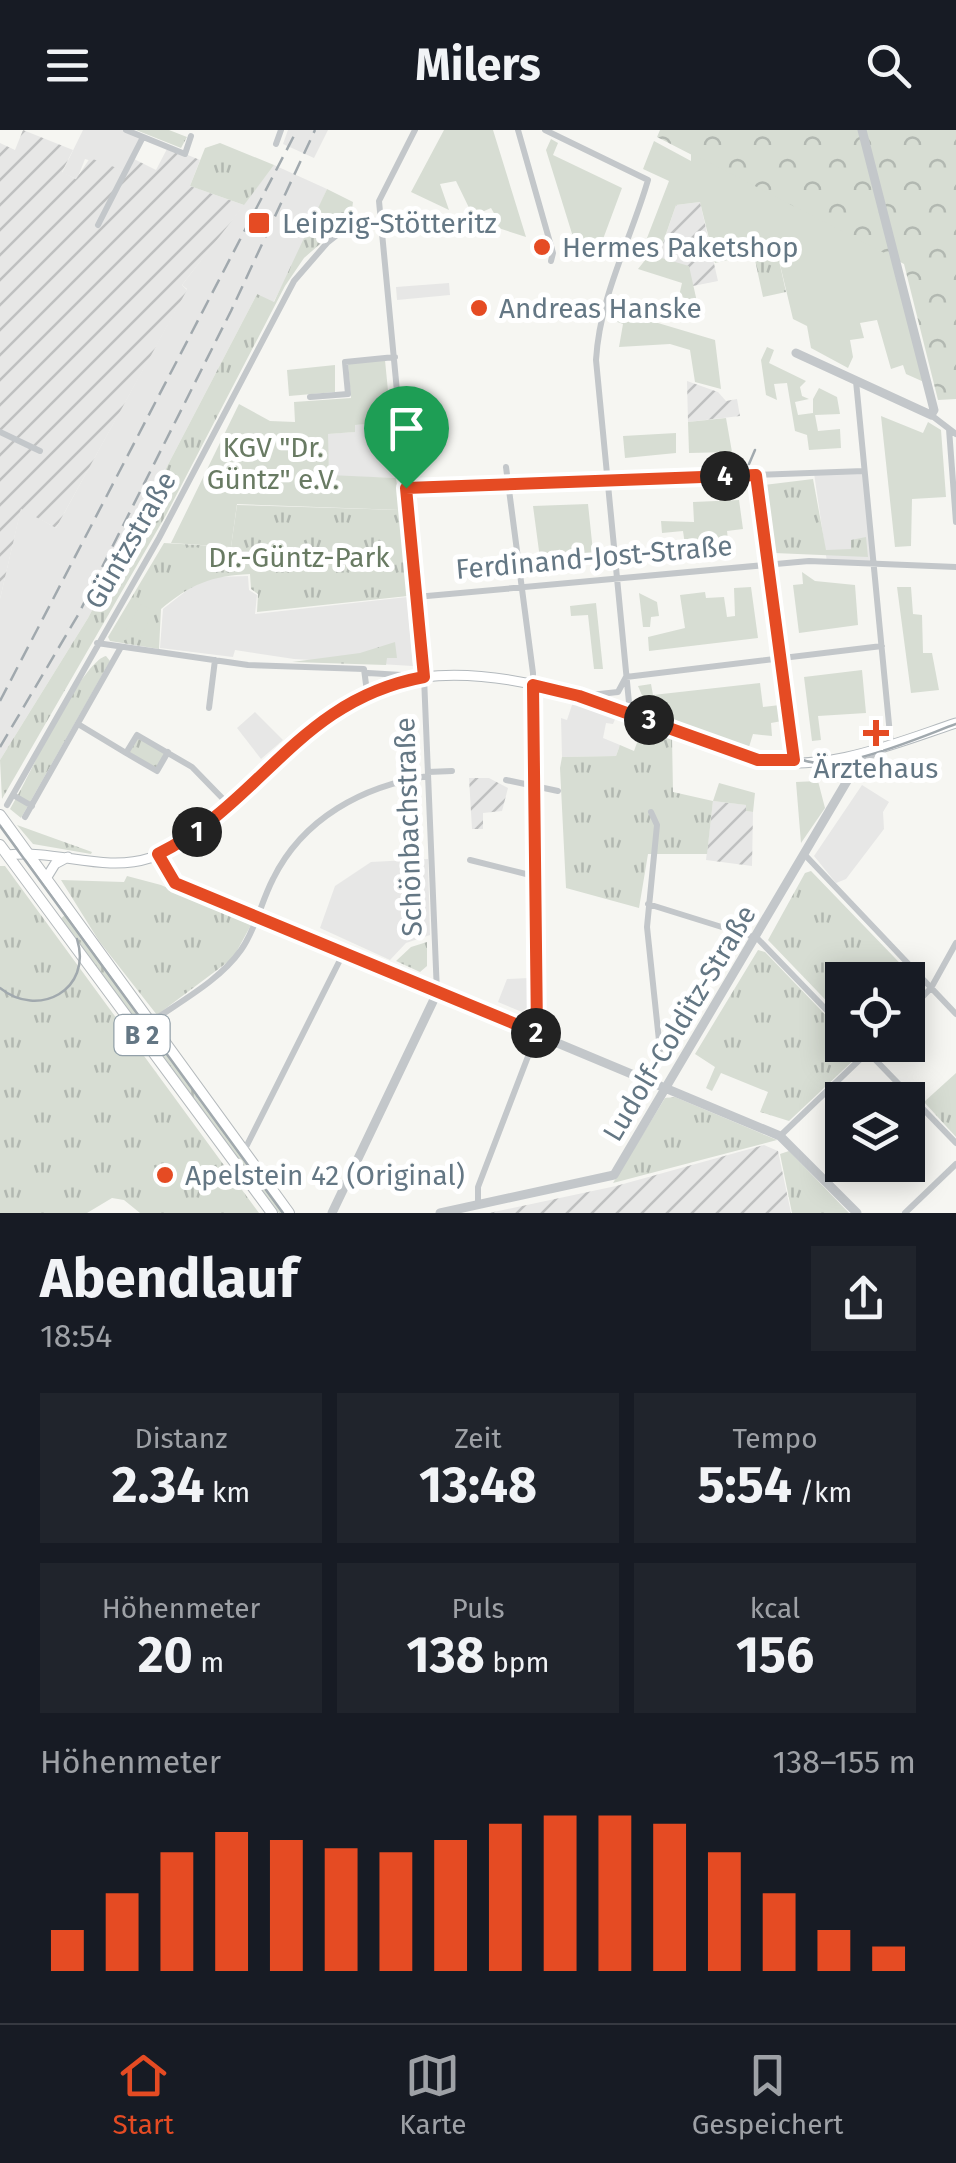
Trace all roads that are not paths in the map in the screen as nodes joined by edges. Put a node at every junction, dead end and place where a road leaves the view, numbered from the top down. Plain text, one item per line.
1 (126, 130) edge
2 (282, 130) edge
3 (414, 130) edge
4 (518, 130) edge
5 (545, 130) edge
6 (862, 130) edge
7 (143, 136) junction
8 (191, 136) dead end
9 (276, 144) dead end
10 (360, 216) dead end
11 (98, 225) dead end
12 (551, 261) dead end
13 (796, 353) dead end
14 (395, 357) junction
15 (856, 382) junction
16 (310, 397) dead end
17 (931, 415) junction
18 (0, 432) edge
19 (953, 432) edge
20 (40, 452) dead end
21 (506, 467) dead end
22 (864, 471) junction
23 (756, 475) junction
24 (607, 480) junction
25 (508, 484) junction
26 (406, 488) junction
27 (956, 522) edge
28 (768, 564) junction
29 (874, 564) junction
30 (956, 567) edge
31 (616, 577) junction
32 (522, 587) junction
33 (416, 597) junction
34 (98, 643) junction
35 (882, 646) junction
36 (121, 647) junction
37 (781, 658) junction
38 (215, 660) junction
39 (368, 674) junction
40 (424, 677) junction
41 (626, 677) junction
42 (533, 685) junction
43 (367, 692) junction
44 (579, 696) junction
45 (209, 708) dead end
46 (630, 713) junction
47 (956, 722) edge
48 (78, 724) junction
49 (891, 745) junction
50 (168, 752) junction
51 (868, 752) junction
52 (126, 753) junction
53 (794, 760) junction
54 (806, 760) junction
55 (452, 770) dead end
56 (428, 774) junction
57 (506, 780) dead end
58 (534, 785) junction
59 (558, 791) dead end
60 (13, 795) junction
61 (229, 805) junction
62 (32, 806) junction
63 (4, 810) edge
64 (651, 812) dead end
65 (26, 816) dead end
66 (0, 845) edge
67 (28, 852) junction
68 (158, 854) junction
69 (8, 855) junction
70 (68, 856) junction
71 (806, 856) junction
72 (470, 860) dead end
73 (534, 876) junction
74 (47, 877) junction
75 (648, 904) junction
76 (257, 917) junction
77 (757, 938) junction
78 (956, 943) edge
79 (343, 954) junction
80 (931, 988) junction
81 (437, 993) junction
82 (925, 994) edge
83 (825, 1008) edge
84 (956, 1014) edge
85 (148, 1024) junction
86 (537, 1033) junction
87 (660, 1050) dead end
88 (858, 1062) edge
89 (878, 1062) edge
90 (666, 1088) junction
91 (780, 1136) junction
92 (956, 1143) edge
93 (244, 1152) junction
94 (956, 1164) edge
95 (478, 1205) junction
96 (270, 1212) edge
97 (289, 1213) edge
98 (332, 1213) edge
99 (440, 1213) edge
100 (858, 1213) edge
101 (905, 1213) edge

1 - 7 street
2 - 9 street
3 - 14 street, Schönbachstraße
4 - 12 street
5 - 24 street
6 - 17 street
7 - 8 street
7 - 11 street
10 - 34 street, Güntzstraße
13 - 15 street
14 - 16 street
14 - 26 street, Schönbachstraße
15 - 17 street
15 - 22 street
17 - 19 street
18 - 20 street
19 - 27 street
21 - 25 street
22 - 23 street
22 - 29 street
23 - 24 street
23 - 28 street
24 - 25 street
24 - 31 street
25 - 26 street
25 - 32 street
26 - 33 street, Schönbachstraße
28 - 29 street, Ferdinand-Jost-Straße
28 - 31 street, Ferdinand-Jost-Straße
28 - 37 street
29 - 30 street, Ferdinand-Jost-Straße
29 - 35 street
31 - 32 street, Ferdinand-Jost-Straße
31 - 41 street
32 - 33 street, Ferdinand-Jost-Straße
32 - 42 street
33 - 40 street, Schönbachstraße
34 - 36 street
34 - 60 street, Güntzstraße
35 - 37 street
35 - 49 street
36 - 38 street
36 - 48 street, Güntzstraße
37 - 41 street
37 - 53 street
38 - 39 street
38 - 45 street
39 - 40 street
39 - 43 street
40 - 42 main road
40 - 43 main road
40 - 56 street, Schönbachstraße
41 - 44 street
41 - 46 street
42 - 44 main road
42 - 58 street
43 - 61 main road
44 - 46 main road
46 - 53 main road
47 - 49 main road
48 - 52 street
48 - 62 street, Güntzstraße
49 - 51 main road
49 - 54 main road
50 - 52 street
50 - 52 street
50 - 61 street
51 - 54 main road
51 - 71 street, Ludolf-Colditz-Straße
53 - 54 main road
55 - 56 street
56 - 76 street
56 - 81 street, Schönbachstraße
57 - 58 street
58 - 59 street
58 - 73 street
60 - 62 street
60 - 63 street, Güntzstraße
61 - 68 main road
62 - 65 street, Güntzstraße
63 - 67 main road, B 2
64 - 75 street
66 - 69 main road, B 2
67 - 69 main road
67 - 70 main road
67 - 74 main road, B 2
68 - 70 main road
68 - 76 street
69 - 96 main road, B 2
70 - 74 main road
71 - 77 street, Ludolf-Colditz-Straße
71 - 80 street
72 - 73 street
73 - 86 street
74 - 85 main road, B 2
75 - 77 street
75 - 87 street
76 - 79 street
76 - 85 street
77 - 83 street
77 - 90 street, Ludolf-Colditz-Straße
78 - 80 street
79 - 81 street
79 - 93 street
80 - 82 street
80 - 84 street
81 - 86 street
81 - 98 street, Schönbachstraße
85 - 93 main road, B 2
86 - 90 street
86 - 95 street
88 - 91 street
89 - 92 street
90 - 91 street
90 - 95 street, Ludolf-Colditz-Straße
91 - 100 street
93 - 97 main road, B 2
94 - 101 street
95 - 99 street, Ludolf-Colditz-Straße

